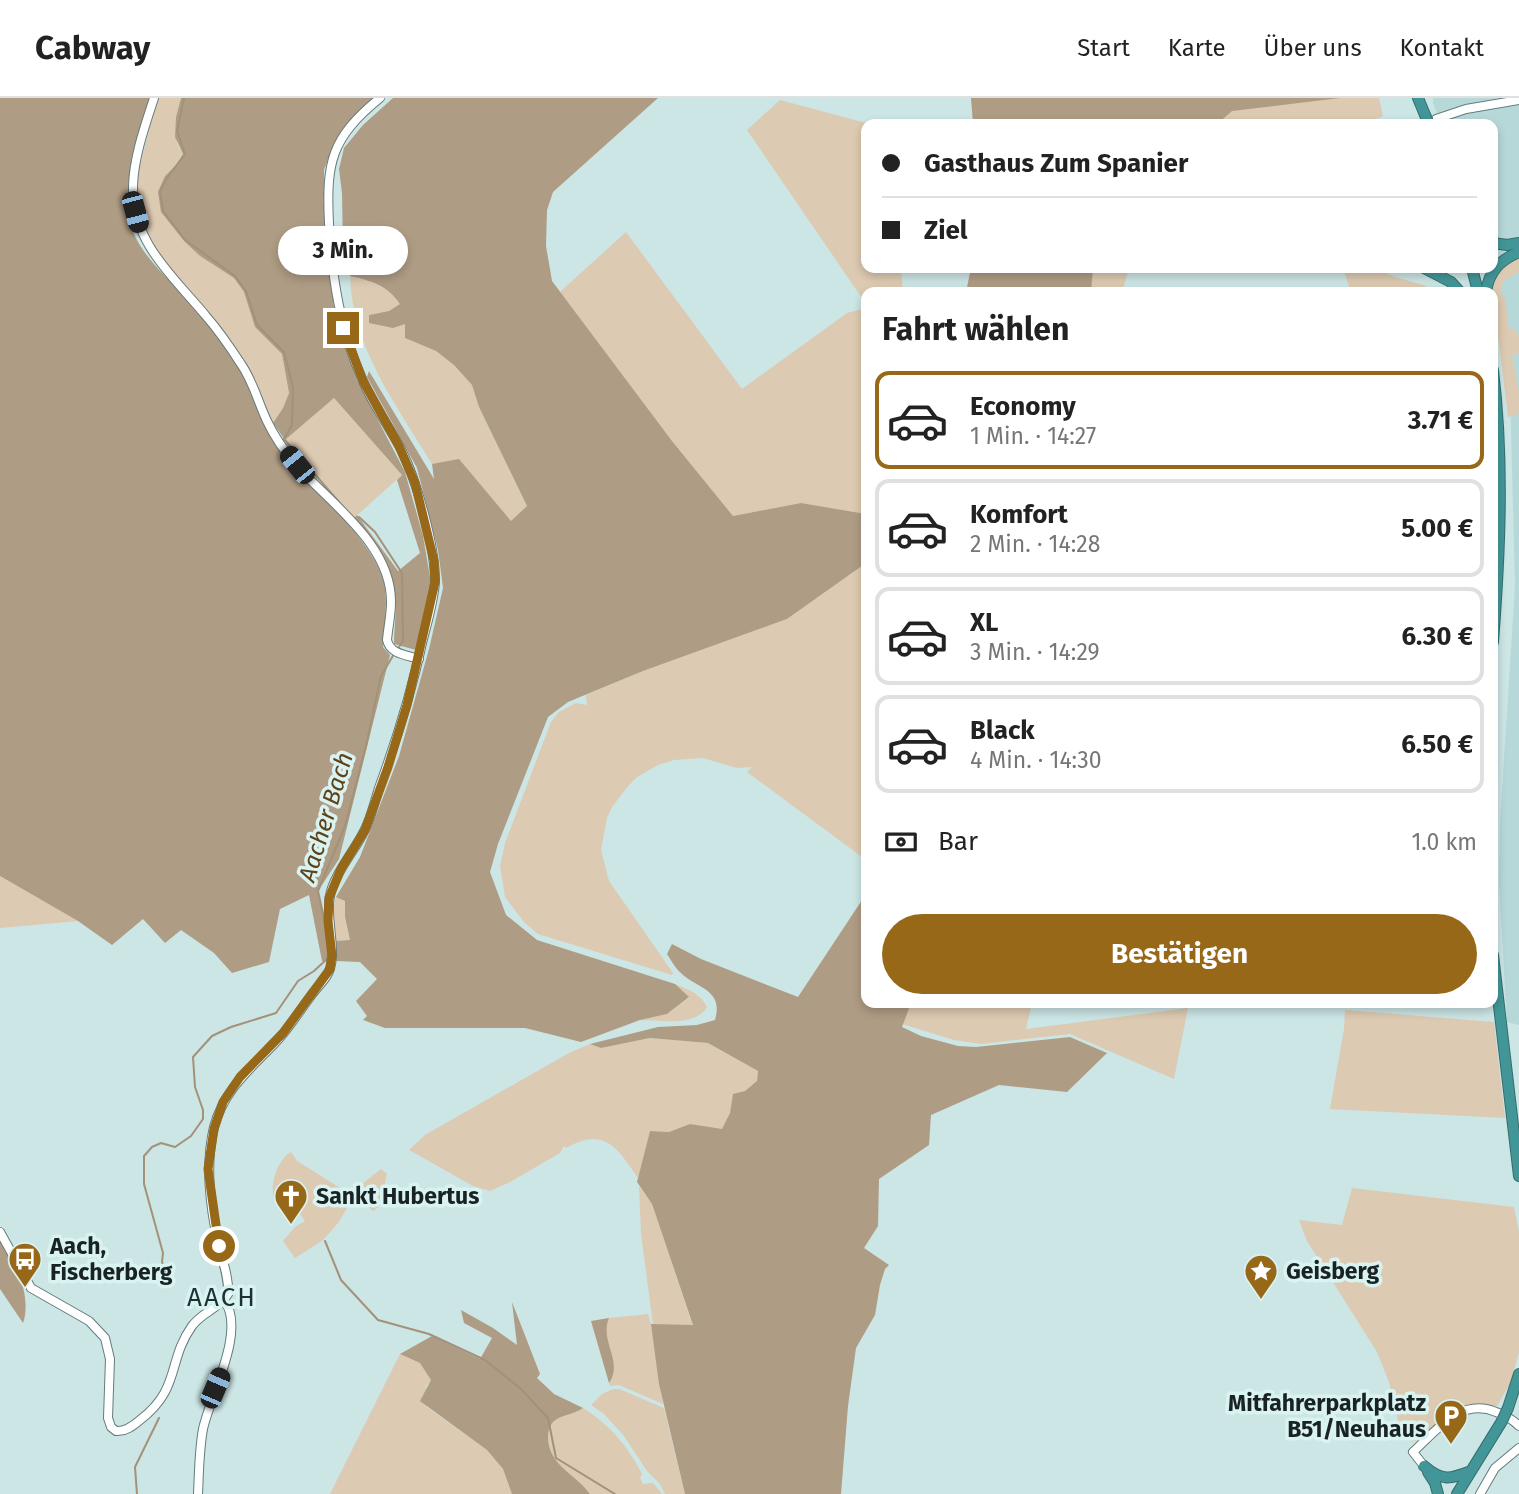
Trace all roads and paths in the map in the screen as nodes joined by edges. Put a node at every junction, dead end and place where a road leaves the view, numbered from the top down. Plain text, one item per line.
1 (154, 98) edge
2 (380, 98) edge
3 (1418, 98) edge
4 (1519, 100) edge
5 (1430, 119) edge
6 (1519, 243) edge
7 (1498, 244) edge
8 (1519, 252) edge
9 (1498, 264) edge
10 (1434, 273) edge
11 (1456, 287) edge
12 (1498, 424) edge
13 (1498, 566) edge
14 (419, 659) junction
15 (1498, 998) edge
16 (1519, 1176) edge
17 (0, 1232) edge
18 (224, 1300) junction
19 (1519, 1374) edge
20 (1519, 1426) edge
21 (1519, 1448) edge
22 (1424, 1466) junction
23 (1472, 1471) junction
24 (198, 1494) edge
25 (1438, 1494) edge
26 (1457, 1494) edge
27 (1480, 1494) edge

1 - 14 main road
2 - 14 main road
3 - 5 highway
4 - 5 main road
6 - 7 highway
8 - 9 highway
10 - 11 highway
12 - 13 highway
14 - 18 main road
15 - 16 highway
17 - 18 main road
18 - 24 main road
19 - 23 highway, bridge
20 - 22 main road
21 - 27 main road
22 - 23 highway
22 - 25 highway
23 - 26 highway

